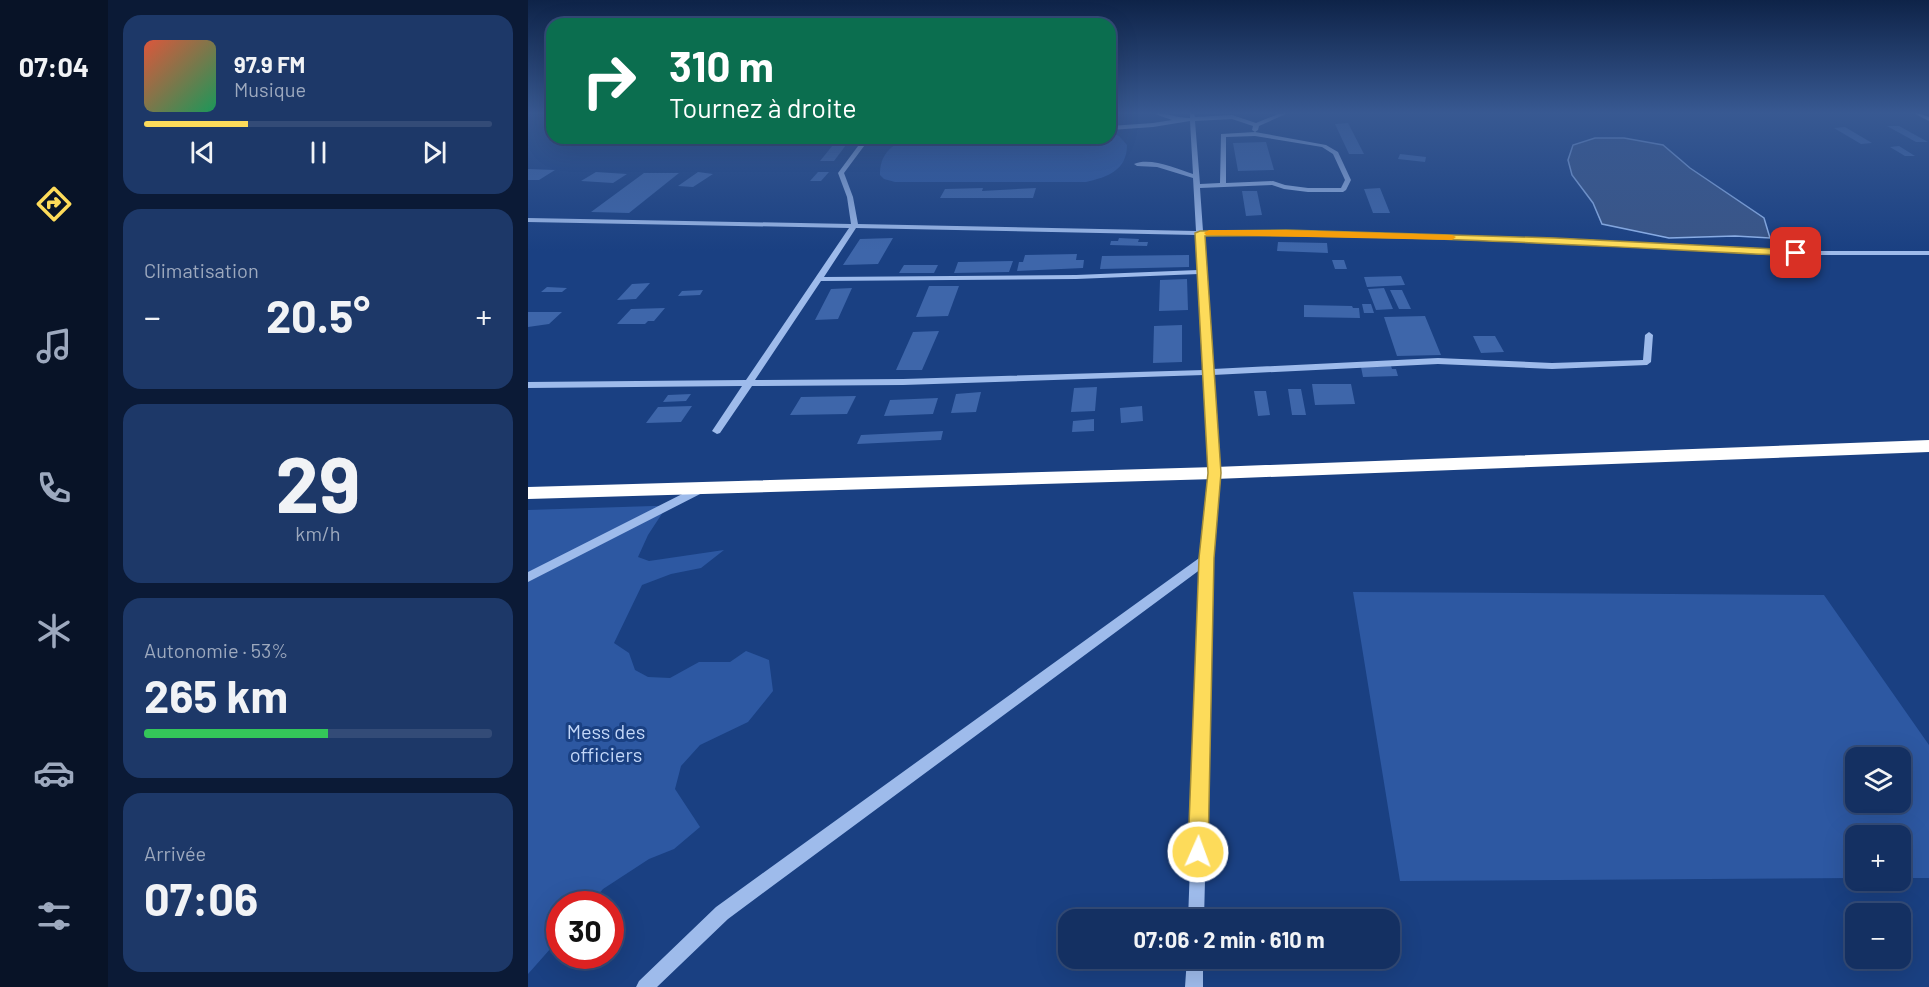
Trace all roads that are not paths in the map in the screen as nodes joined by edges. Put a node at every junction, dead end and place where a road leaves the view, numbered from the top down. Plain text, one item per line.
1 (851, 159) edge
2 (1195, 159) edge
3 (1223, 159) edge
4 (1339, 159) edge
5 (1137, 164) dead end
6 (1197, 181) junction
7 (1223, 185) junction
8 (528, 220) edge
9 (855, 225) junction
10 (1200, 233) junction
11 (1929, 254) edge
12 (1202, 272) junction
13 (818, 279) junction
14 (1649, 335) dead end
15 (1208, 372) junction
16 (747, 383) junction
17 (528, 385) edge
18 (717, 431) dead end
19 (1929, 446) edge
20 (1215, 473) junction
21 (702, 488) junction
22 (528, 493) edge
23 (1207, 558) junction
24 (528, 577) edge
25 (1196, 909) edge
26 (1195, 969) edge
27 (645, 987) edge
28 (1194, 987) edge

1 - 9 street
2 - 6 street
3 - 7 street
4 - 7 street
5 - 6 street
6 - 7 street
6 - 10 street
8 - 9 street
9 - 10 street
9 - 13 street
10 - 11 street
10 - 12 street
12 - 13 street
12 - 15 street
13 - 16 street
14 - 15 street
15 - 16 street
15 - 20 street
16 - 17 street
16 - 18 street
19 - 20 highway
20 - 21 highway
20 - 23 street
21 - 22 highway
21 - 24 street
23 - 25 street
23 - 27 street
26 - 28 street

